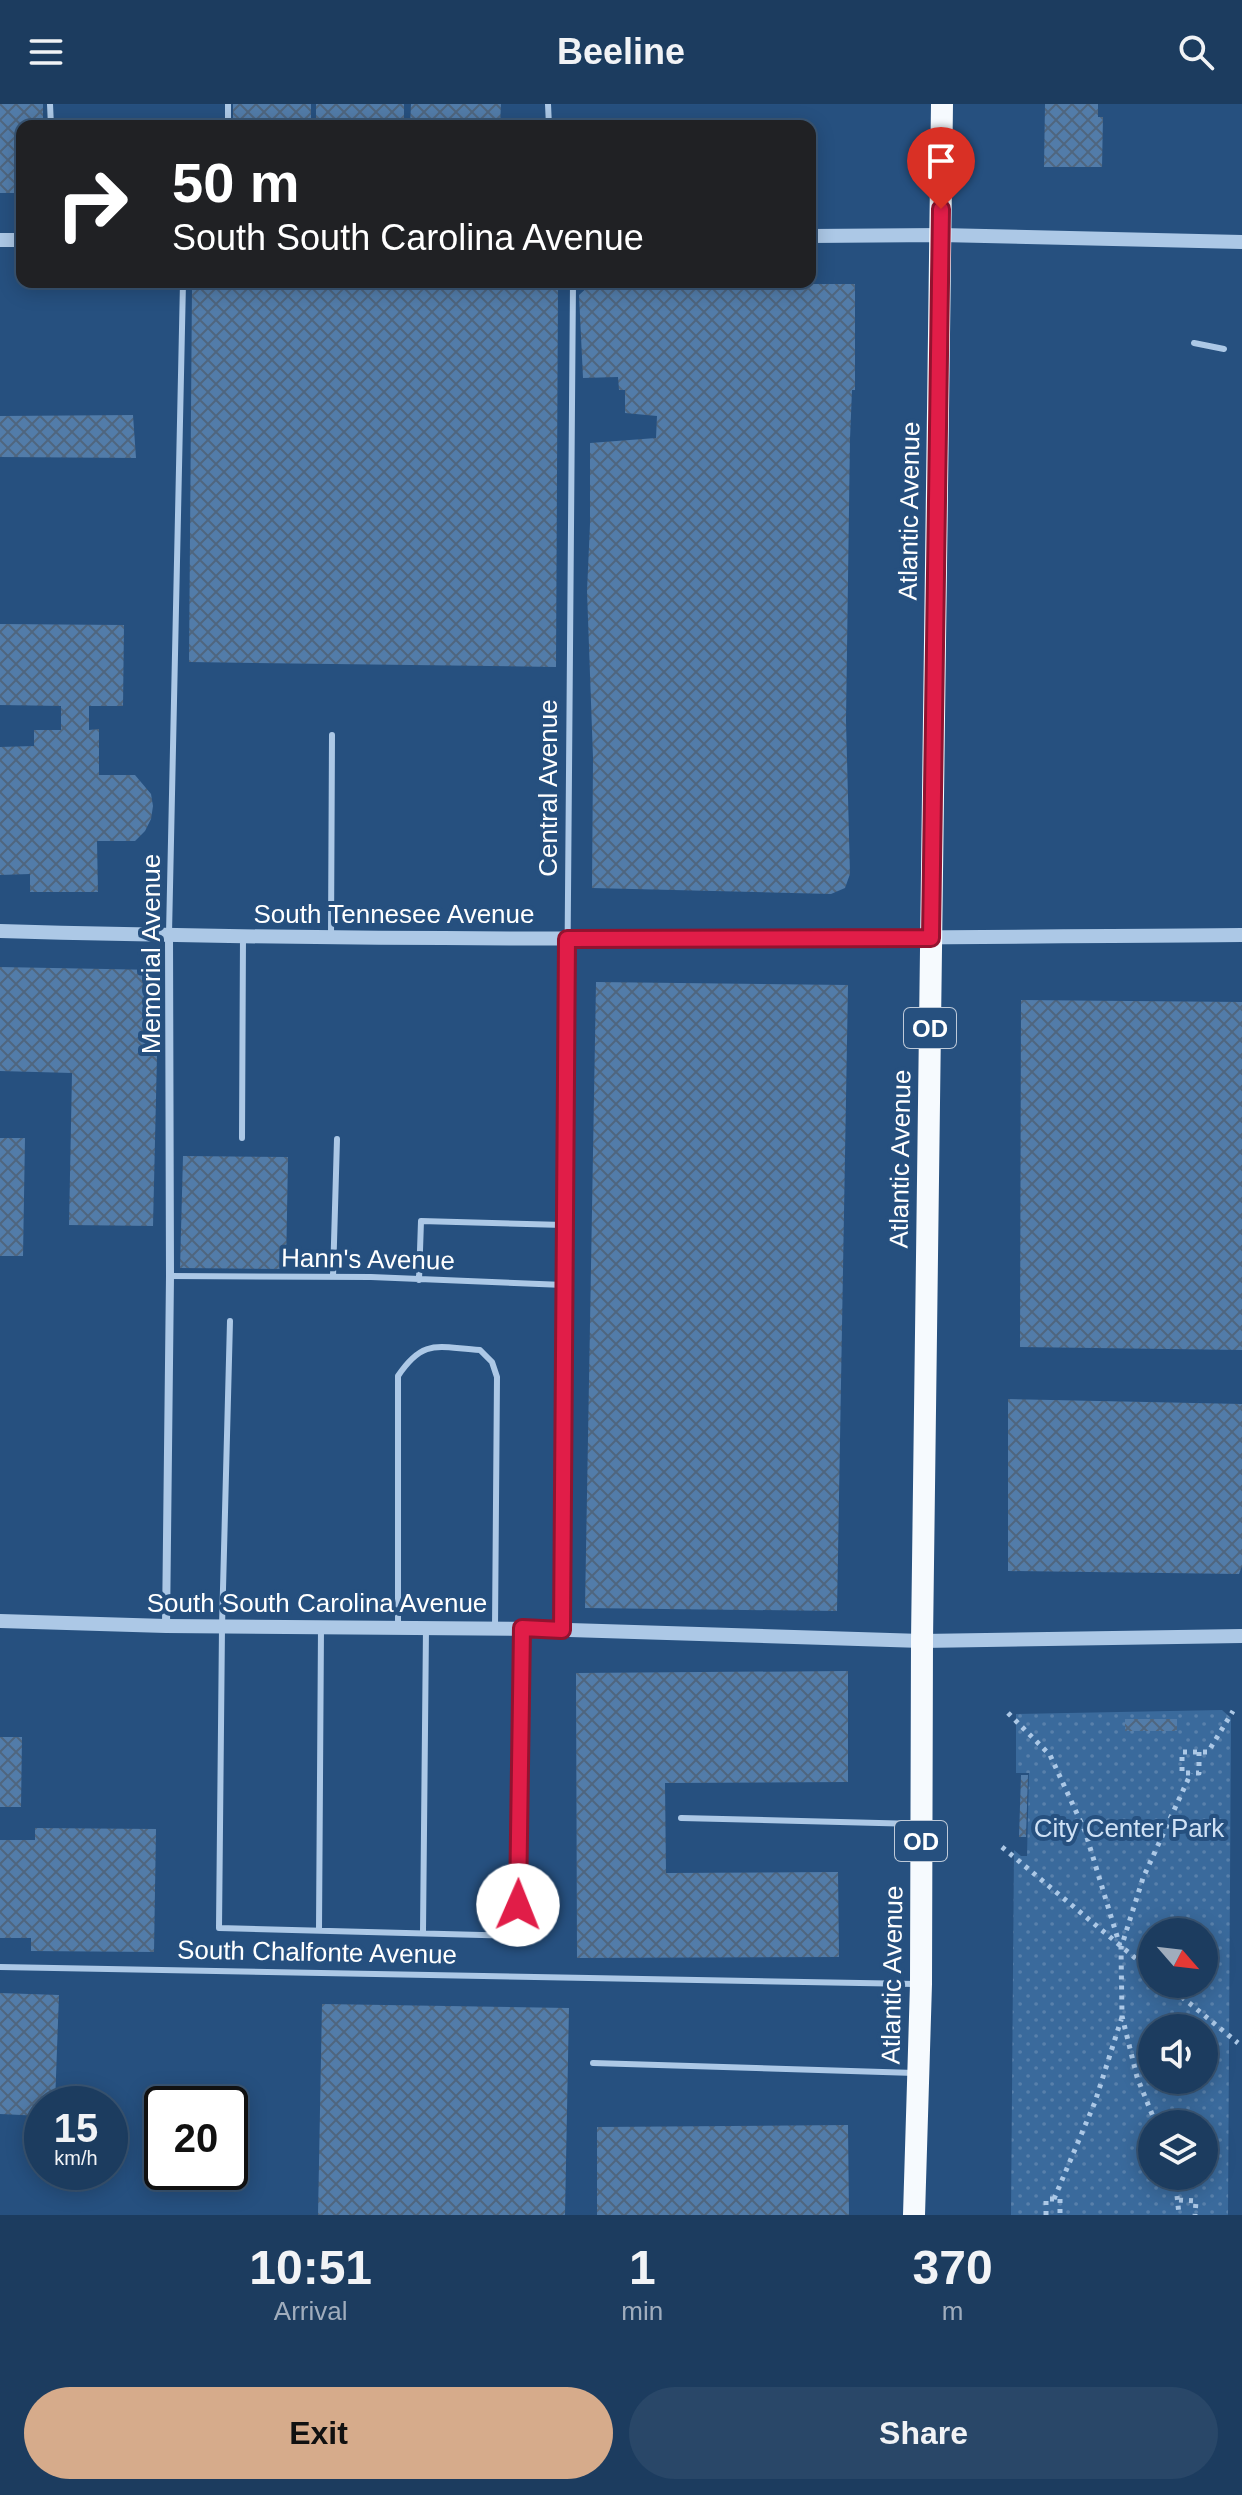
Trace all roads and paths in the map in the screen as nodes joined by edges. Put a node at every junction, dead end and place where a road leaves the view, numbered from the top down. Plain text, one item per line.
1 (942, 104) edge
2 (941, 235) junction
3 (816, 236) edge
4 (1242, 242) edge
5 (183, 288) edge
6 (573, 288) edge
7 (1194, 343) dead end
8 (1224, 349) dead end
9 (332, 735) dead end
10 (0, 931) edge
11 (1242, 935) edge
12 (169, 936) junction
13 (243, 936) junction
14 (331, 937) junction
15 (931, 938) junction
16 (567, 939) junction
17 (242, 1138) dead end
18 (337, 1139) dead end
19 (564, 1225) junction
20 (170, 1276) junction
21 (333, 1277) junction
22 (419, 1280) junction
23 (564, 1285) junction
24 (230, 1321) dead end
25 (0, 1621) edge
26 (166, 1626) junction
27 (222, 1627) junction
28 (321, 1628) junction
29 (398, 1628) junction
30 (426, 1628) junction
31 (495, 1628) junction
32 (522, 1628) junction
33 (562, 1630) junction
34 (1242, 1636) edge
35 (922, 1641) junction
36 (1233, 1711) dead end
37 (1008, 1713) dead end
38 (1199, 1752) junction
39 (1191, 1773) junction
40 (681, 1818) dead end
41 (921, 1824) junction
42 (1002, 1847) dead end
43 (319, 1930) junction
44 (423, 1932) junction
45 (1121, 1948) junction
46 (1138, 1961) edge
47 (0, 1967) edge
48 (921, 1984) junction
49 (1183, 1998) edge
50 (1122, 2016) junction
51 (1238, 2043) dead end
52 (593, 2063) dead end
53 (918, 2073) junction
54 (1150, 2110) edge
55 (1177, 2190) edge
56 (1054, 2199) junction
57 (1179, 2200) junction
58 (914, 2215) edge
59 (1046, 2215) edge
60 (1060, 2215) edge
61 (1179, 2215) edge
62 (1195, 2215) edge

1 - 2 highway, Atlantic Avenue / OD
2 - 3 street
2 - 4 street
2 - 15 highway, Atlantic Avenue / OD
5 - 12 lane, Memorial Avenue
6 - 16 lane, Central Avenue
7 - 8 lane
9 - 14 lane
10 - 12 street, South Tennesee Avenue
11 - 15 street, South Tennesee Avenue
12 - 13 street, South Tennesee Avenue
12 - 20 street, Memorial Avenue
13 - 14 street, South Tennesee Avenue
13 - 17 lane
14 - 16 street, South Tennesee Avenue
15 - 16 street, South Tennesee Avenue
15 - 35 highway, Atlantic Avenue / OD
16 - 19 lane, Central Avenue
18 - 21 lane
19 - 22 lane
19 - 23 lane, Central Avenue
20 - 21 lane, Hann's Avenue
20 - 26 street, Memorial Avenue
21 - 22 lane, Hann's Avenue
22 - 23 lane, Hann's Avenue
23 - 33 lane, Central Avenue
24 - 27 lane
25 - 26 street, South South Carolina Avenue
26 - 27 street, South South Carolina Avenue
27 - 28 street, South South Carolina Avenue
27 - 43 lane
28 - 29 street, South South Carolina Avenue
28 - 43 lane
29 - 30 street, South South Carolina Avenue
29 - 31 lane
30 - 31 street, South South Carolina Avenue
30 - 44 lane
31 - 32 street, South South Carolina Avenue
32 - 33 street, South South Carolina Avenue
32 - 44 lane
33 - 35 street, South South Carolina Avenue
34 - 35 street, South South Carolina Avenue
35 - 41 highway, Atlantic Avenue / OD
36 - 38 path
37 - 45 path
38 - 39 path
38 - 39 path
39 - 45 path
40 - 41 lane
41 - 48 highway, Atlantic Avenue / OD
42 - 45 path
43 - 44 lane
45 - 46 path
45 - 50 path
47 - 48 lane, South Chalfonte Avenue
48 - 53 highway, Atlantic Avenue / OD
49 - 51 path
50 - 54 path
50 - 56 path
52 - 53 lane
53 - 58 highway, Atlantic Avenue / OD
55 - 57 path
56 - 59 path
56 - 60 path
57 - 61 path
57 - 62 path

